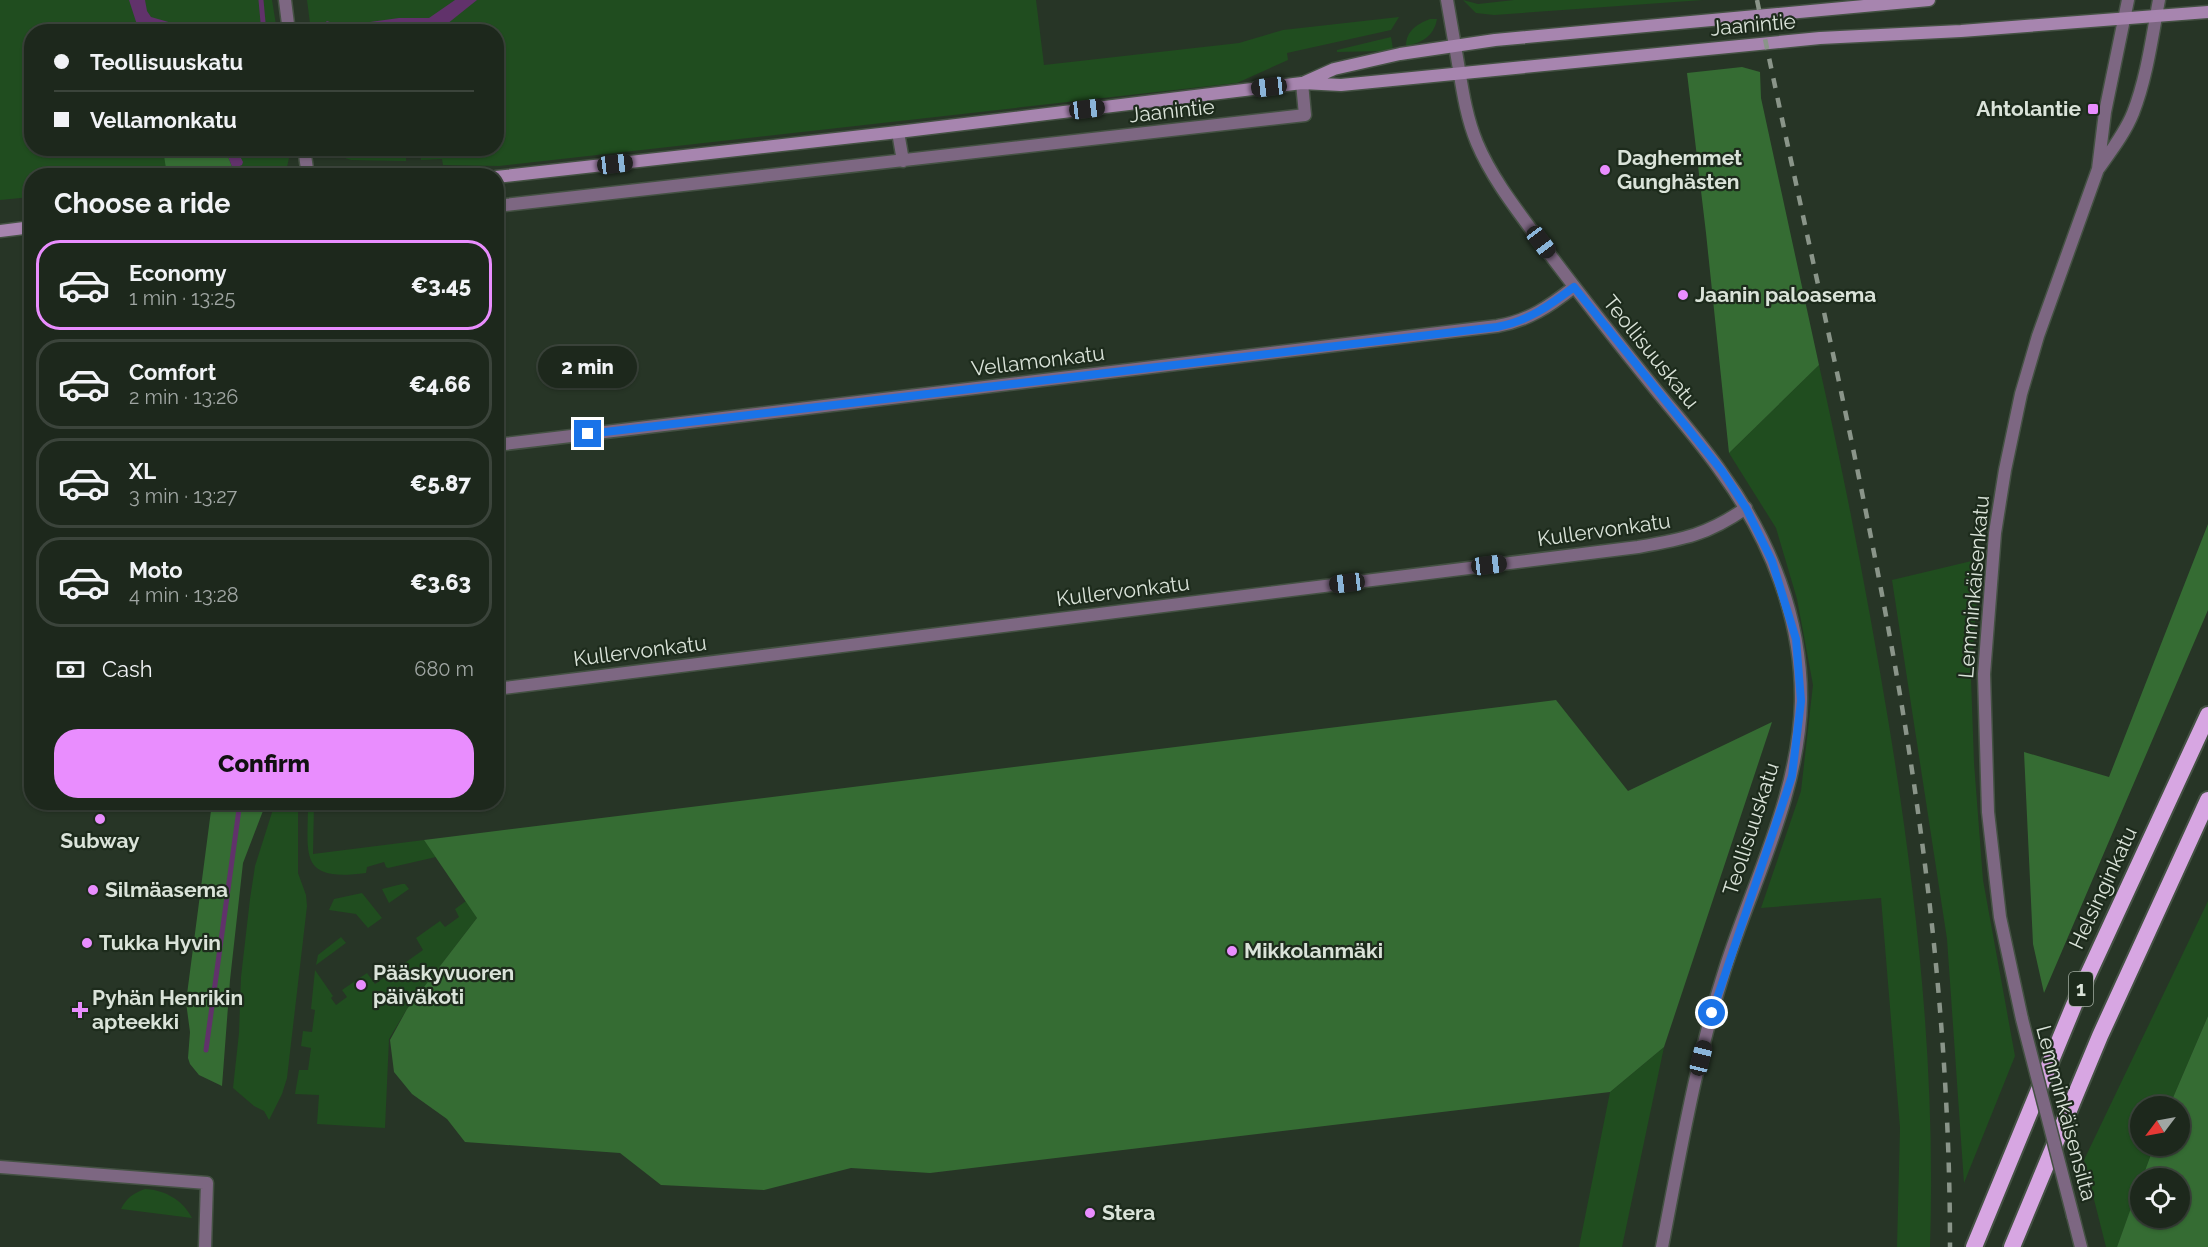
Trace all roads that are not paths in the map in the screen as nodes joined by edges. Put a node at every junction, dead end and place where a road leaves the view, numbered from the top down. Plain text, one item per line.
1 (285, 0) edge
2 (1447, 0) edge
3 (1929, 0) edge
4 (2128, 0) edge
5 (2159, 0) edge
6 (2208, 12) edge
7 (2156, 16) junction
8 (2124, 18) junction
9 (288, 24) edge
10 (1455, 46) junction
11 (1460, 73) junction
12 (1302, 83) junction
13 (898, 132) junction
14 (903, 161) junction
15 (2098, 169) junction
16 (504, 176) edge
17 (504, 205) edge
18 (24, 228) edge
19 (0, 231) edge
20 (1574, 287) junction
21 (504, 444) edge
22 (1746, 508) junction
23 (504, 688) edge
24 (2208, 698) edge
25 (2208, 715) edge
26 (2193, 744) junction
27 (2208, 801) edge
28 (2022, 1019) joint
29 (0, 1167) edge
30 (205, 1247) edge
31 (1662, 1247) edge
32 (1974, 1247) edge
33 (2012, 1247) edge
34 (2081, 1247) edge

1 - 9 street
2 - 10 street, Teollisuuskatu
3 - 10 main road, Jaanintie
4 - 8 street, Lemminkäisenkatu
5 - 7 street, Lemminkäisenkatu
6 - 7 main road, Jaanintie
7 - 8 main road, Jaanintie
7 - 15 street, Lemminkäisenkatu
8 - 11 main road, Jaanintie
8 - 15 street, Lemminkäisenkatu
10 - 11 street, Teollisuuskatu
10 - 12 main road, Jaanintie
11 - 12 main road, Jaanintie
11 - 20 street, Teollisuuskatu
12 - 13 main road, Jaanintie
12 - 14 street, Jaanintie
13 - 14 street
13 - 16 main road, Jaanintie
14 - 17 street, Jaanintie
15 - 28 street, Lemminkäisenkatu
18 - 19 main road
20 - 21 street, Vellamonkatu
20 - 22 street, Teollisuuskatu
22 - 23 street, Kullervonkatu
22 - 31 street, Teollisuuskatu
24 - 26 highway
25 - 26 highway, Helsinginkatu / 1
26 - 32 highway, Helsinginkatu / 1
27 - 33 highway, 1
28 - 34 street, Lemminkäisensilta, bridge
29 - 30 street

